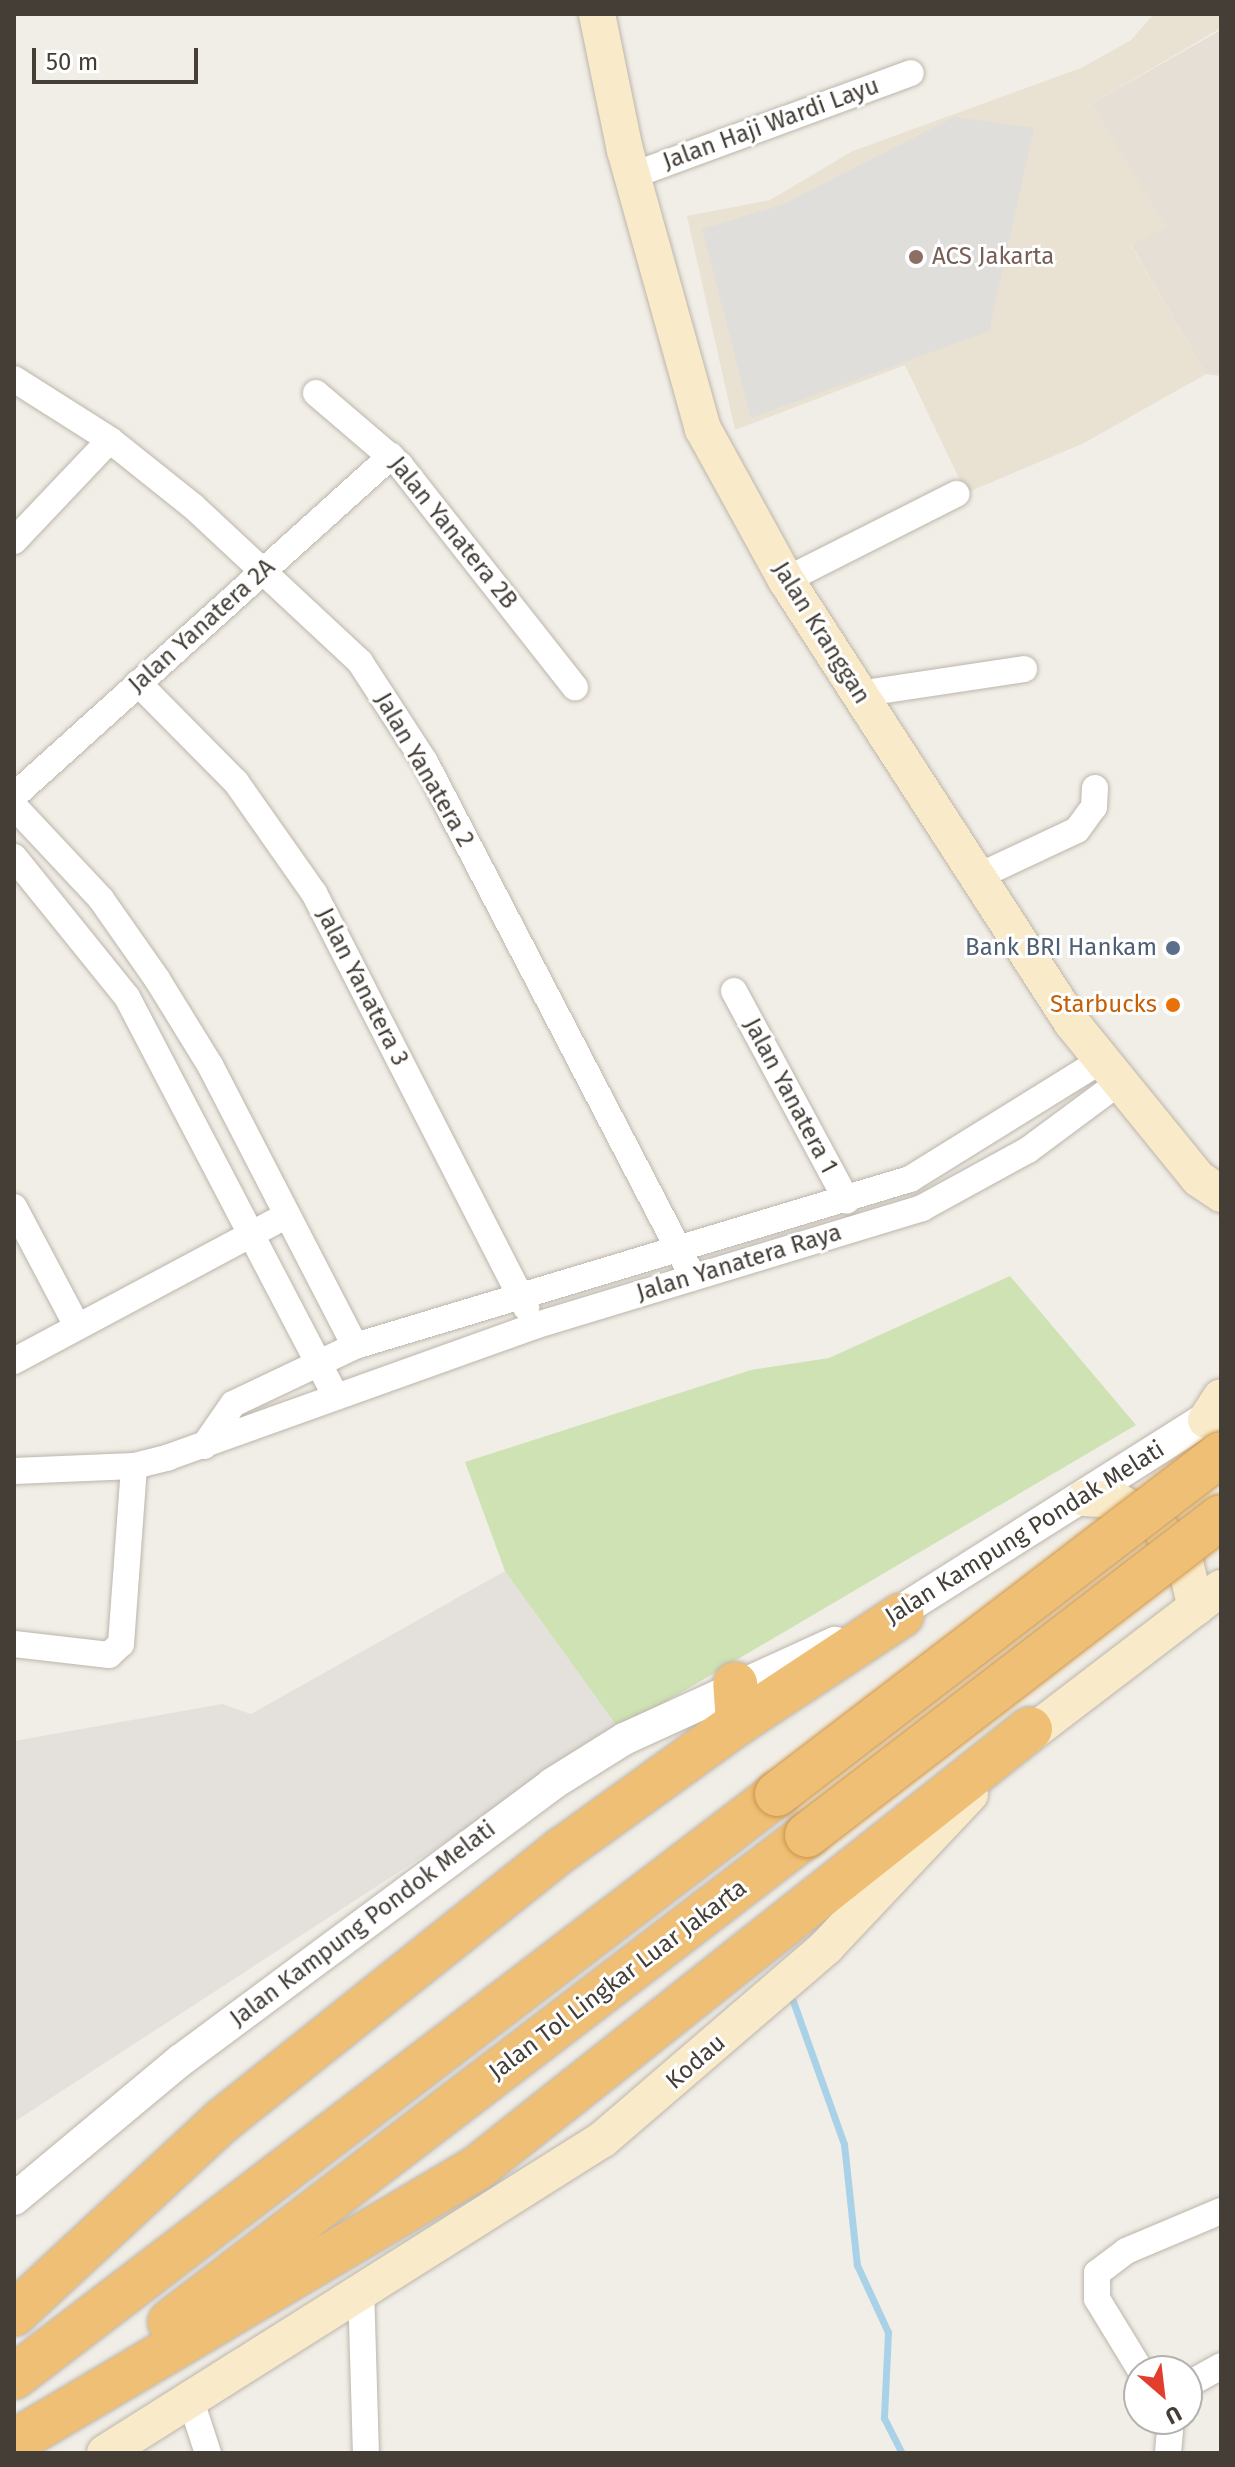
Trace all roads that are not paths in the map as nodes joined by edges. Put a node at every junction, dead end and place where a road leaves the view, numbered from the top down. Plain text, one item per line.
1 (597, 14) edge
2 (911, 73) dead end
3 (631, 176) junction
4 (14, 379) edge
5 (316, 393) dead end
6 (110, 440) junction
7 (391, 456) junction
8 (956, 494) dead end
9 (14, 541) edge
10 (266, 568) junction
11 (786, 580) junction
12 (1024, 669) dead end
13 (138, 683) junction
14 (575, 687) dead end
15 (859, 694) junction
16 (1095, 788) dead end
17 (14, 796) edge
18 (14, 806) edge
19 (14, 857) edge
20 (977, 877) junction
21 (734, 991) dead end
22 (1108, 1073) junction
23 (983, 1139) junction
24 (999, 1168) junction
25 (1210, 1186) edge
26 (847, 1201) junction
27 (14, 1207) edge
28 (285, 1216) junction
29 (1221, 1221) edge
30 (248, 1235) junction
31 (676, 1245) junction
32 (693, 1277) junction
33 (519, 1293) junction
34 (76, 1324) junction
35 (534, 1326) junction
36 (355, 1346) junction
37 (14, 1361) edge
38 (316, 1362) junction
39 (336, 1396) junction
40 (1211, 1422) edge
41 (204, 1446) junction
42 (134, 1466) junction
43 (14, 1471) edge
44 (1084, 1498) junction
45 (1221, 1517) edge
46 (1208, 1598) edge
47 (902, 1615) joint
48 (14, 1644) edge
49 (737, 1704) junction
50 (1030, 1729) junction
51 (14, 2199) edge
52 (1221, 2211) edge
53 (361, 2287) junction
54 (14, 2314) edge
55 (1131, 2355) edge
56 (1221, 2366) edge
57 (1203, 2376) edge
58 (14, 2377) edge
59 (189, 2395) junction
60 (14, 2442) edge
61 (105, 2453) edge
62 (208, 2453) edge
63 (366, 2453) edge

1 - 3 main road, Jalan Kranggan
2 - 3 street, Jalan Haji Wardi Layu
3 - 11 main road, Jalan Kranggan
4 - 6 street, Jalan Yanatera 2
5 - 7 street, Jalan Yanatera 2B
6 - 9 street
6 - 10 street, Jalan Yanatera 2
7 - 10 street, Jalan Yanatera 2A
7 - 14 street, Jalan Yanatera 2B
8 - 11 street
10 - 13 street, Jalan Yanatera 2A
10 - 31 street, Jalan Yanatera 2
11 - 15 main road, Jalan Kranggan
12 - 15 street
13 - 17 street, Jalan Yanatera 2A
13 - 33 street, Jalan Yanatera 3
15 - 20 main road, Jalan Kranggan
16 - 20 street
18 - 28 street
19 - 30 street
20 - 22 main road, Jalan Kranggan
21 - 26 street, Jalan Yanatera 1
22 - 23 street, Jalan Yanatera Raya
22 - 24 street, Jalan Yanatera Raya
22 - 25 main road, Jalan Kranggan
23 - 24 street
23 - 26 street, Jalan Yanatera Raya
24 - 32 street, Jalan Yanatera Raya
25 - 29 main road, Jalan Kranggan
26 - 31 street, Jalan Yanatera Raya
27 - 34 street
28 - 30 street
28 - 36 street
30 - 34 street
30 - 38 street
31 - 32 street, Jalan Yanatera 2
31 - 33 street, Jalan Yanatera Raya
32 - 35 street, Jalan Yanatera Raya
33 - 35 street, Jalan Yanatera 3
33 - 36 street, Jalan Yanatera Raya
34 - 37 street
35 - 39 street, Jalan Yanatera Raya
36 - 38 street, Jalan Yanatera Raya
38 - 39 street
38 - 41 street, Jalan Yanatera Raya
39 - 41 street, Jalan Yanatera Raya
40 - 44 street, Jalan Kampung Pondak Melati
40 - 58 highway, Jalan Tol Lingkar Luar Jakarta, bridge
41 - 42 street, Jalan Yanatera Raya
42 - 43 street, Jalan Yanatera Raya
42 - 48 street
44 - 46 main road
44 - 47 street, Jalan Kampung Pondak Melati
45 - 60 highway, Jalan Tol Lingkar Luar Jakarta, bridge
46 - 50 main road, Kodau
47 - 49 highway
49 - 51 street, Jalan Kampung Pondok Melati
49 - 54 highway
50 - 53 main road, Kodau
50 - 60 highway
52 - 55 street
53 - 59 main road, Kodau
53 - 63 street
56 - 57 street
59 - 61 main road, Kodau
59 - 62 street

